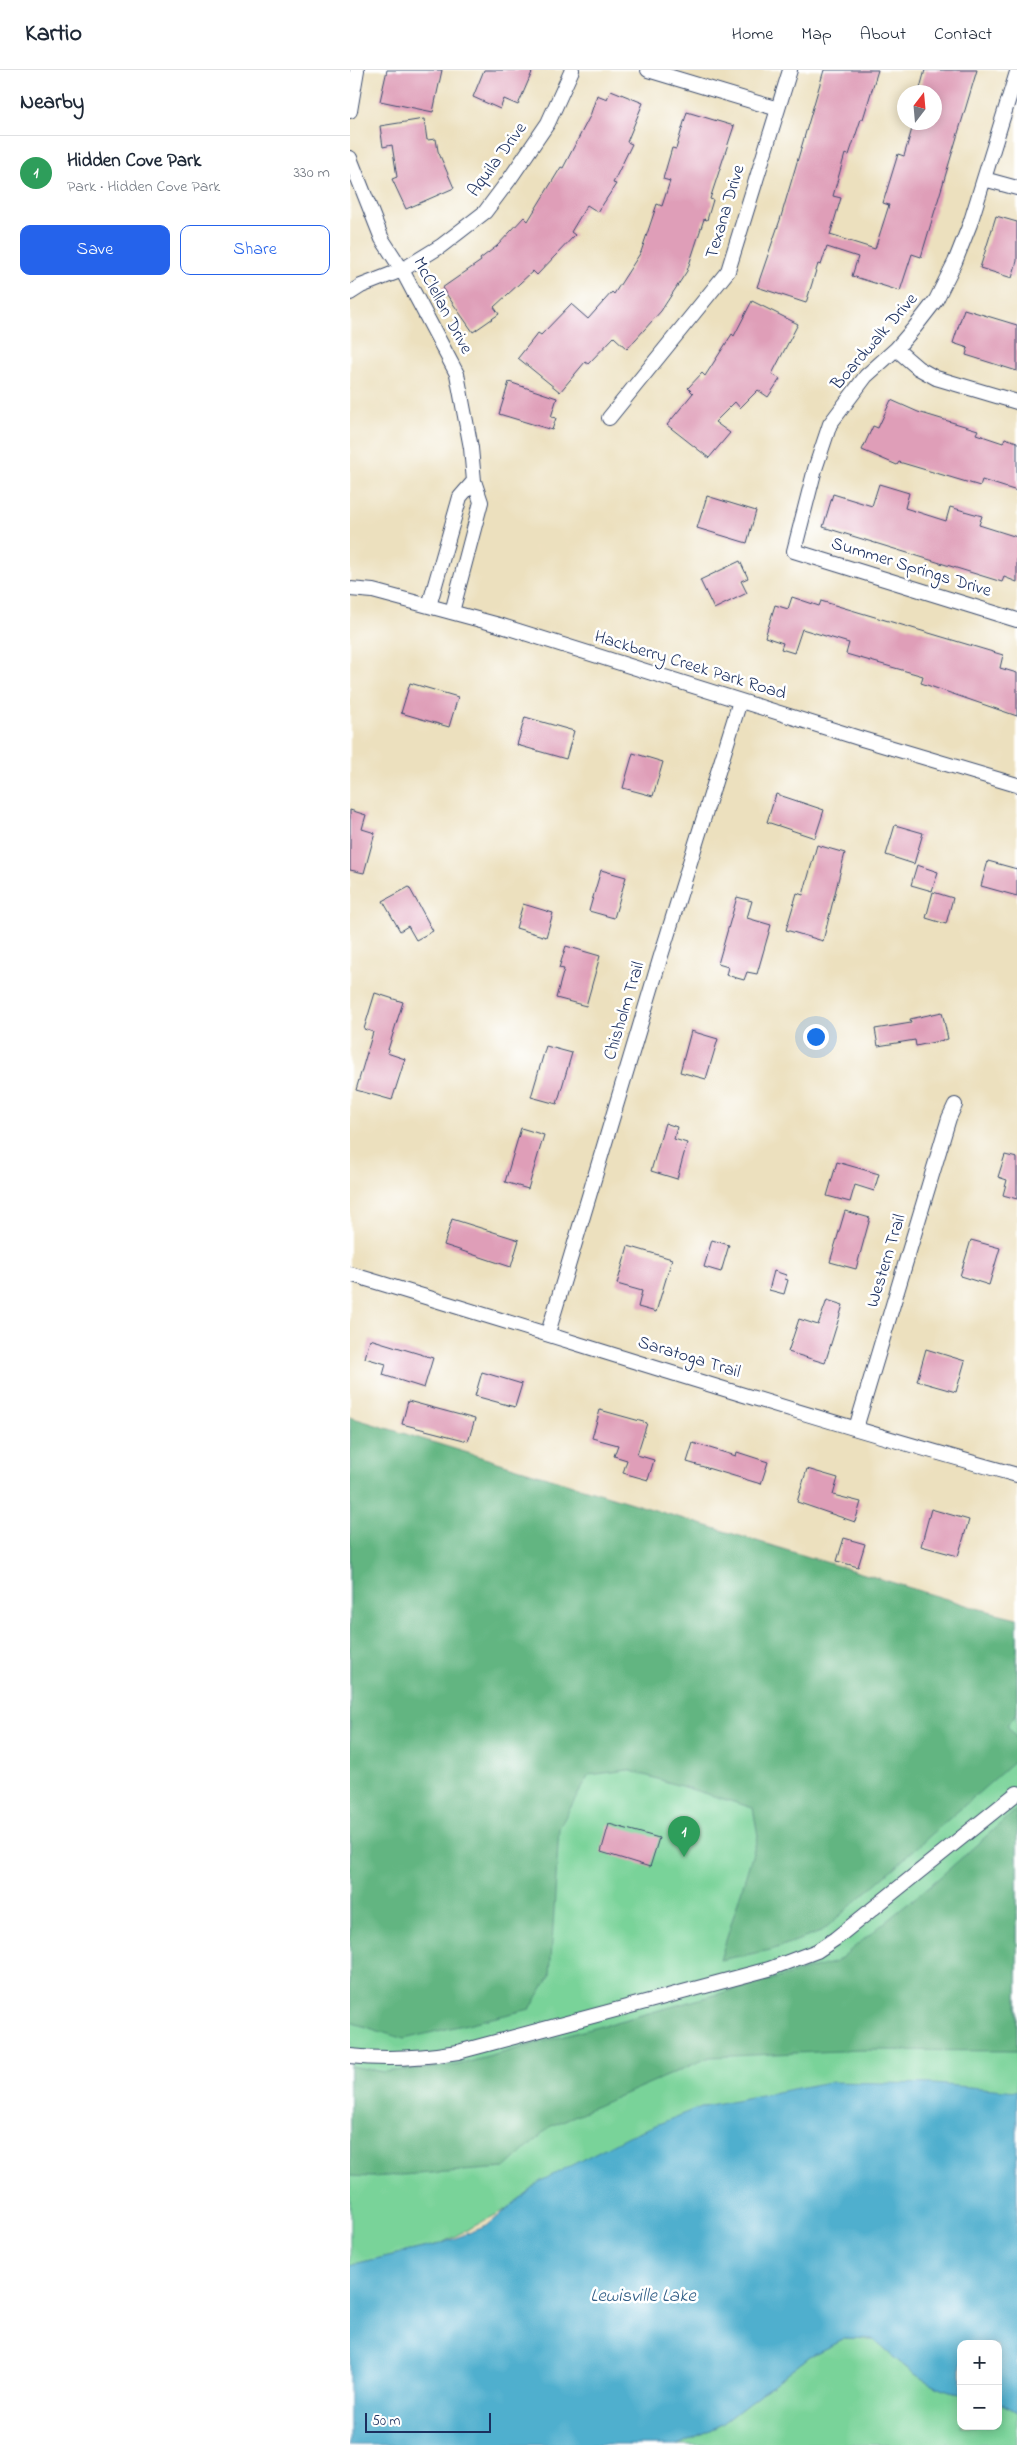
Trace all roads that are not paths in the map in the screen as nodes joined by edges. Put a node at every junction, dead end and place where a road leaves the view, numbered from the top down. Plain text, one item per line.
1 (357, 70) edge
2 (572, 70) edge
3 (648, 70) edge
4 (790, 70) edge
5 (1017, 72) edge
6 (778, 109) junction
7 (350, 111) edge
8 (350, 158) edge
9 (984, 178) junction
10 (1017, 188) edge
11 (402, 270) junction
12 (350, 293) edge
13 (896, 349) junction
14 (1017, 402) edge
15 (609, 418) dead end
16 (474, 481) junction
17 (455, 513) junction
18 (477, 520) junction
19 (794, 552) joint
20 (350, 589) edge
21 (429, 606) junction
22 (452, 612) junction
23 (1017, 620) edge
24 (740, 701) junction
25 (1017, 785) edge
26 (955, 1105) dead end
27 (350, 1274) edge
28 (548, 1333) junction
29 (856, 1428) junction
30 (1017, 1475) edge
31 (1017, 1793) edge
32 (350, 2056) edge

1 - 7 street
2 - 11 street, Aquila Drive
3 - 6 street
4 - 6 street, Texana Drive
5 - 9 street, Boardwalk Drive
6 - 15 street, Texana Drive
8 - 11 street, McClellan Drive
9 - 10 street
9 - 13 street, Boardwalk Drive
11 - 12 street, Aquila Drive
11 - 16 street, McClellan Drive
13 - 14 street
13 - 19 street, Boardwalk Drive
16 - 17 street
16 - 18 street, McClellan Drive
17 - 18 street
17 - 21 street
18 - 22 street, McClellan Drive
19 - 23 street, Summer Springs Drive
20 - 21 street, Hackberry Creek Park Road
21 - 22 street, Hackberry Creek Park Road
22 - 24 street, Hackberry Creek Park Road
24 - 25 street, Hackberry Creek Park Road
24 - 28 street, Chisholm Trail
26 - 29 street, Western Trail
27 - 28 street, Saratoga Trail
28 - 29 street, Saratoga Trail
29 - 30 street, Saratoga Trail
31 - 32 street

